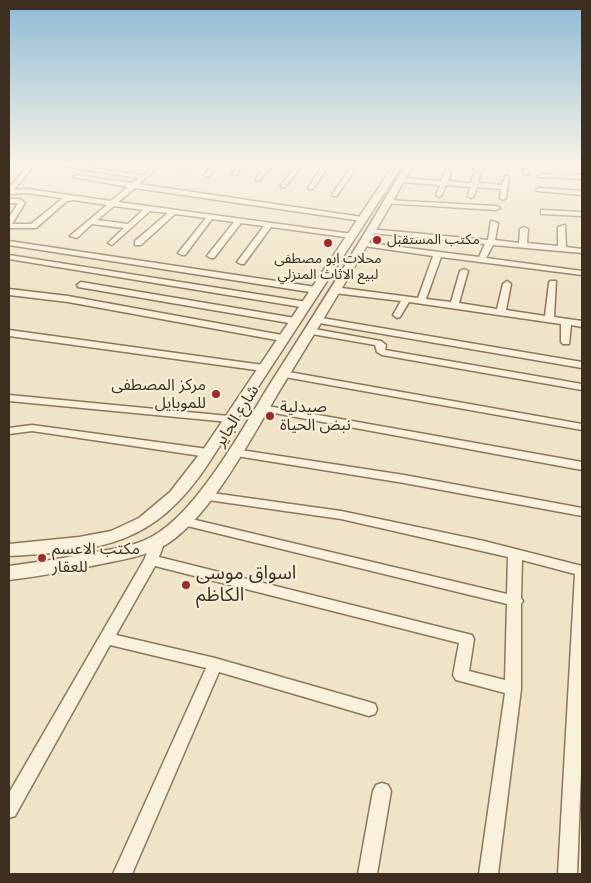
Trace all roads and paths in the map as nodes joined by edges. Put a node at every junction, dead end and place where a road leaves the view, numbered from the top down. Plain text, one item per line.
1 (57, 206) edge
2 (111, 206) edge
3 (137, 206) edge
4 (276, 206) edge
5 (375, 206) edge
6 (381, 206) edge
7 (476, 206) edge
8 (149, 208) junction
9 (496, 208) dead end
10 (13, 210) edge
11 (174, 211) junction
12 (544, 212) dead end
13 (582, 214) edge
14 (211, 216) junction
15 (362, 219) junction
16 (240, 220) junction
17 (9, 222) edge
18 (92, 222) junction
19 (494, 223) dead end
20 (270, 224) junction
21 (129, 226) junction
22 (562, 227) dead end
23 (524, 229) dead end
24 (372, 231) junction
25 (74, 236) dead end
26 (451, 238) junction
27 (358, 240) junction
28 (489, 242) junction
29 (9, 243) edge
30 (112, 243) dead end
31 (138, 243) dead end
32 (582, 251) edge
33 (182, 253) dead end
34 (523, 253) junction
35 (440, 254) junction
36 (211, 256) dead end
37 (9, 257) edge
38 (557, 257) junction
39 (481, 260) junction
40 (241, 262) dead end
41 (96, 271) junction
42 (464, 271) dead end
43 (582, 273) edge
44 (553, 283) dead end
45 (506, 284) dead end
46 (81, 285) junction
47 (316, 290) junction
48 (334, 290) junction
49 (9, 292) edge
50 (68, 299) junction
51 (406, 299) junction
52 (422, 301) junction
53 (307, 304) junction
54 (454, 305) junction
55 (501, 312) junction
56 (397, 315) dead end
57 (549, 320) junction
58 (295, 321) junction
59 (566, 322) junction
60 (582, 324) edge
61 (312, 326) junction
62 (9, 333) edge
63 (282, 338) junction
64 (566, 342) dead end
65 (582, 365) edge
66 (263, 368) junction
67 (283, 374) junction
68 (582, 388) edge
69 (9, 398) edge
70 (262, 408) junction
71 (229, 419) junction
72 (582, 428) edge
73 (9, 430) edge
74 (208, 453) junction
75 (234, 453) junction
76 (582, 466) edge
77 (205, 496) junction
78 (582, 512) edge
79 (183, 521) junction
80 (158, 541) junction
81 (9, 550) edge
82 (515, 554) junction
83 (151, 560) junction
84 (582, 571) edge
85 (9, 573) edge
86 (516, 600) junction
87 (106, 638) junction
88 (215, 664) junction
89 (513, 688) junction
90 (369, 709) dead end
91 (382, 791) dead end
92 (9, 810) edge
93 (122, 874) edge
94 (367, 874) edge
95 (489, 874) edge
96 (568, 874) edge

1 - 17 street
2 - 18 street
3 - 8 street
4 - 15 street
5 - 15 street, شارع الجاير
6 - 24 street, شارع الجاير
7 - 9 street
8 - 11 street
8 - 21 street
10 - 17 street
11 - 14 street
11 - 31 street
12 - 13 street
14 - 16 street
14 - 33 street
15 - 27 street, شارع الجاير
16 - 20 street
16 - 36 street
18 - 21 street
18 - 25 street
19 - 28 street
20 - 27 street
20 - 40 street
21 - 30 street
22 - 38 street
23 - 34 street
24 - 26 street
24 - 27 street, شارع الجاير
26 - 28 street
26 - 35 street
27 - 35 street
27 - 47 street, شارع الجاير
27 - 48 street, شارع الجاير
28 - 34 street
28 - 39 street
29 - 47 street
32 - 38 street
34 - 38 street
34 - 38 street
34 - 39 street
35 - 39 street
35 - 52 street
37 - 41 street
38 - 43 street
41 - 46 street
41 - 53 street
42 - 54 street
44 - 57 street
45 - 55 street
46 - 50 street
46 - 58 street
47 - 53 street, شارع الجاير
48 - 51 street
48 - 61 street, شارع الجاير
49 - 50 street
50 - 63 street
51 - 52 street
51 - 56 street
52 - 54 street
53 - 58 street, شارع الجاير
54 - 55 street
55 - 57 street
57 - 59 street
58 - 63 street, شارع الجاير
59 - 60 street
59 - 64 street
61 - 65 street
61 - 67 street, شارع الجاير
61 - 68 street
62 - 66 street
63 - 66 street, شارع الجاير
66 - 71 street, شارع الجاير
67 - 70 street, شارع الجاير
67 - 72 street
69 - 71 street
70 - 75 street, شارع الجاير
70 - 76 street
71 - 74 street, شارع الجاير
73 - 74 street
74 - 81 street, شارع الجاير
75 - 77 street, شارع الجاير
75 - 78 street
77 - 79 street, شارع الجاير
77 - 82 street
79 - 80 street, شارع الجاير
79 - 86 street
80 - 83 street
80 - 85 street, شارع الجاير
82 - 84 street
82 - 86 street
83 - 87 street
83 - 89 street
84 - 96 street
86 - 89 street
87 - 88 street
87 - 92 street
88 - 90 street
88 - 93 street
89 - 95 street
91 - 94 street

